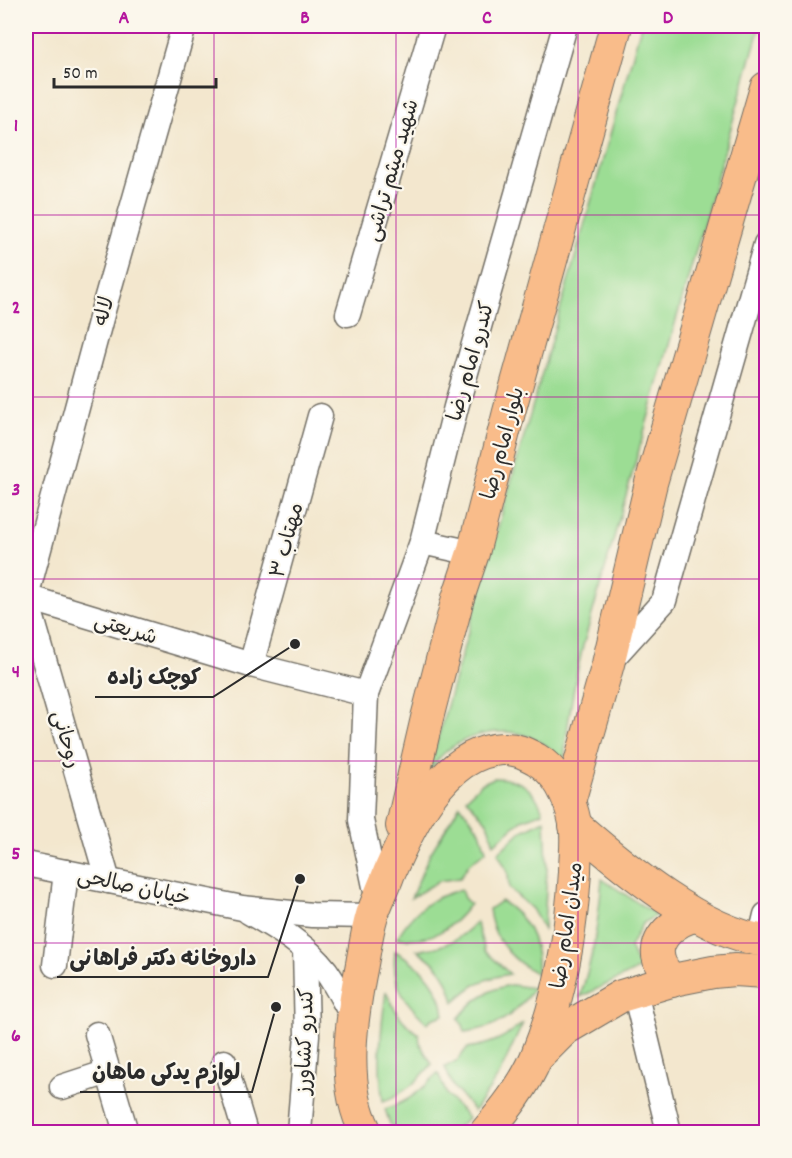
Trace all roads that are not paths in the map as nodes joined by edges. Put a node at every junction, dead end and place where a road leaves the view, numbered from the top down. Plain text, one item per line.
1 (184, 26) edge
2 (433, 26) edge
3 (566, 26) edge
4 (616, 26) edge
5 (766, 88) edge
6 (766, 244) edge
7 (348, 314) dead end
8 (320, 416) dead end
9 (422, 542) junction
10 (473, 553) junction
11 (26, 597) edge
12 (608, 664) junction
13 (251, 665) junction
14 (366, 694) junction
15 (572, 813) junction
16 (394, 862) junction
17 (26, 864) edge
18 (66, 872) junction
19 (108, 881) junction
20 (242, 908) junction
21 (375, 909) junction
22 (696, 916) junction
23 (764, 932) edge
24 (305, 949) junction
25 (55, 965) dead end
26 (766, 972) edge
27 (672, 981) junction
28 (635, 992) junction
29 (352, 1015) junction
30 (97, 1034) dead end
31 (536, 1059) junction
32 (224, 1062) dead end
33 (108, 1072) junction
34 (351, 1077) junction
35 (62, 1087) dead end
36 (126, 1132) edge
37 (245, 1132) edge
38 (299, 1132) edge
39 (343, 1132) edge
40 (366, 1132) edge
41 (486, 1132) edge
42 (669, 1132) edge

1 - 11 street, لاله
2 - 7 street, شهید میثم تراشی
3 - 9 street, کندرو امام رضا
4 - 10 main road, بلوار امام رضا
5 - 12 main road
6 - 12 street
8 - 13 street, مهتاب ۳
9 - 10 street
9 - 14 street, کندرو امام رضا
10 - 16 main road, بلوار امام رضا
11 - 13 street, شریعتی
11 - 19 street, روحانی
12 - 15 main road
13 - 14 street, شریعتی
14 - 21 street, کندرو امام رضا
15 - 16 main road
15 - 22 main road
15 - 31 main road, میدان امام رضا
16 - 21 main road
17 - 18 street, خیابان صالحی
18 - 19 street, خیابان صالحی
18 - 25 street
19 - 20 street, خیابان صالحی
20 - 21 street
20 - 24 street
21 - 29 main road
22 - 23 main road
22 - 27 main road
24 - 29 street
24 - 38 street, کندرو کشاورز
26 - 27 main road
27 - 28 main road
28 - 31 main road
28 - 42 street
29 - 34 main road
30 - 33 street
31 - 41 main road, میدان امام رضا
32 - 37 street
33 - 35 street
33 - 36 street
34 - 39 main road
34 - 40 main road

